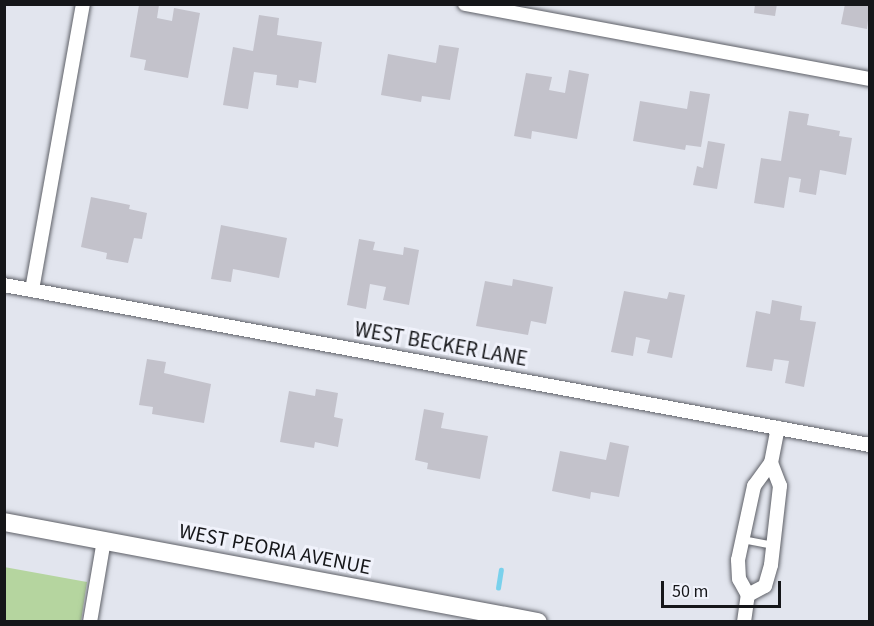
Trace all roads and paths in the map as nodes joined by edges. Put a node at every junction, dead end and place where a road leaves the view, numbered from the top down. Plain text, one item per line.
1 (83, 4) edge
2 (465, 4) edge
3 (870, 79) edge
4 (4, 285) edge
5 (32, 290) junction
6 (778, 428) junction
7 (870, 445) edge
8 (771, 463) junction
9 (4, 522) edge
10 (742, 539) junction
11 (104, 540) junction
12 (774, 545) junction
13 (748, 595) junction
14 (90, 621) edge
15 (538, 621) edge
16 (744, 621) edge

1 - 5 street
2 - 3 street
4 - 5 street, WEST BECKER LANE
5 - 6 street, WEST BECKER LANE
6 - 7 street, WEST BECKER LANE
6 - 8 street
8 - 10 street
8 - 12 street
9 - 11 main road, WEST PEORIA AVENUE
10 - 12 lane
10 - 13 street
11 - 14 street
11 - 15 main road, WEST PEORIA AVENUE
12 - 13 street
13 - 16 street

